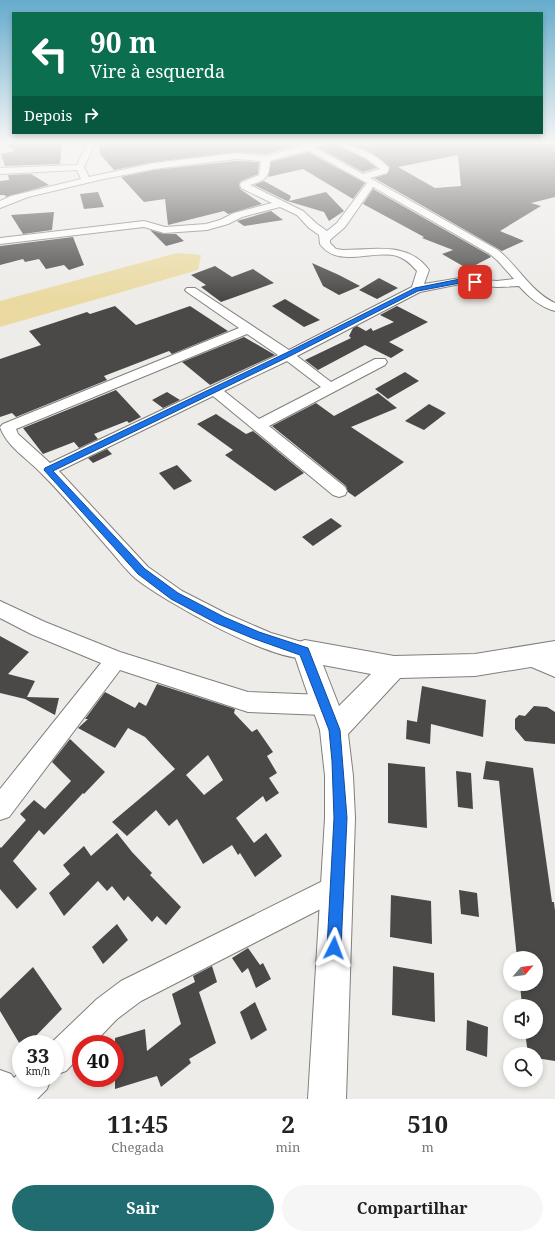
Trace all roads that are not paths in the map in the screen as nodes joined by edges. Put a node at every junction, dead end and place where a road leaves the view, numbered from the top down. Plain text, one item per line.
1 (25, 195) edge
2 (264, 195) edge
3 (362, 195) edge
4 (394, 195) edge
5 (281, 204) junction
6 (0, 205) edge
7 (0, 230) edge
8 (325, 240) junction
9 (5, 241) edge
10 (521, 282) junction
11 (417, 289) junction
12 (191, 290) dead end
13 (555, 307) edge
14 (248, 329) junction
15 (288, 355) junction
16 (380, 362) dead end
17 (330, 388) junction
18 (214, 390) junction
19 (258, 426) junction
20 (48, 470) junction
21 (338, 491) dead end
22 (0, 609) edge
23 (304, 651) junction
24 (555, 652) edge
25 (529, 657) junction
26 (116, 660) junction
27 (394, 667) junction
28 (555, 668) edge
29 (329, 717) junction
30 (0, 808) edge
31 (337, 887) junction
32 (64, 1051) edge
33 (0, 1085) edge
34 (27, 1087) edge
35 (14, 1099) edge
36 (327, 1099) edge

1 - 6 street
2 - 5 street
3 - 8 street
4 - 10 street
5 - 8 street
5 - 9 street
7 - 9 street
8 - 11 street
10 - 11 street
10 - 13 street
11 - 15 street
12 - 14 street
14 - 15 street
14 - 20 street
15 - 17 street
15 - 18 street
16 - 17 street
17 - 19 street
18 - 19 street
18 - 20 street
19 - 21 street
20 - 23 street
22 - 26 street
23 - 27 street
23 - 29 street
24 - 25 street
25 - 27 street
25 - 28 street
26 - 29 street
26 - 30 street
27 - 29 street
29 - 31 street
31 - 32 street
31 - 36 street
33 - 35 street
34 - 35 street

